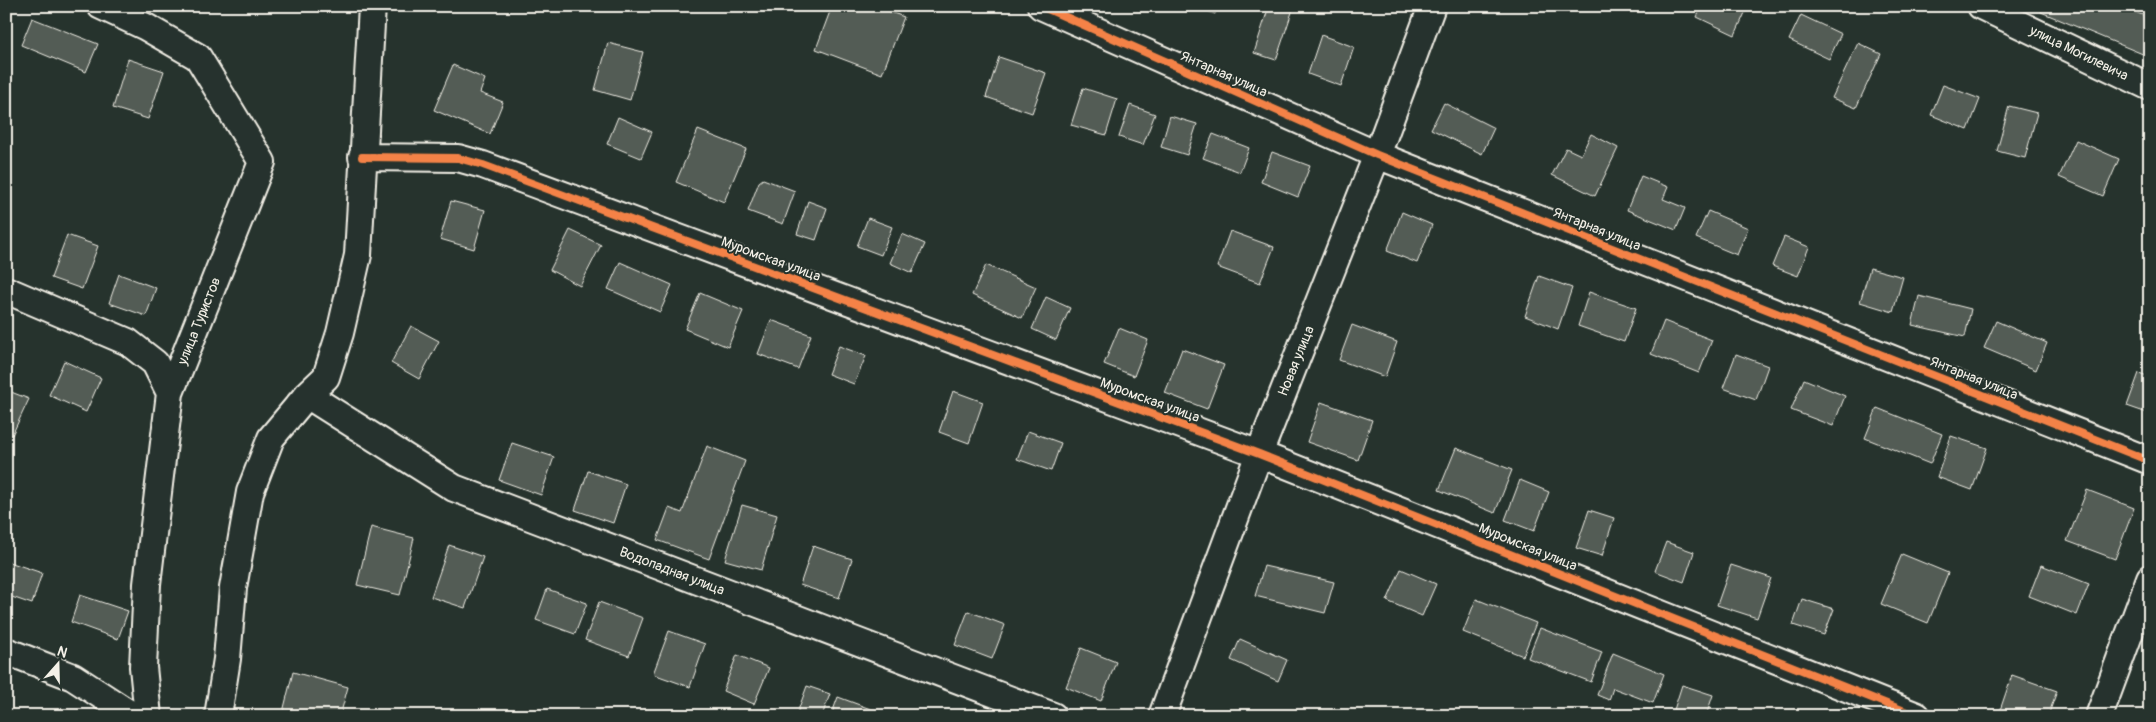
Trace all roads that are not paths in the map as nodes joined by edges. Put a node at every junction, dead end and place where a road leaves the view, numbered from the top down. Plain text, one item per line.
1 (101, 6) edge
2 (372, 6) edge
3 (1041, 6) edge
4 (1432, 6) edge
5 (1981, 6) edge
6 (2150, 87) edge
7 (1377, 155) junction
8 (362, 157) junction
9 (6, 290) edge
10 (170, 393) junction
11 (307, 395) junction
12 (1259, 454) junction
13 (2150, 461) edge
14 (2150, 578) edge
15 (6, 651) edge
16 (133, 716) edge
17 (148, 716) edge
18 (218, 716) edge
19 (1053, 716) edge
20 (1162, 716) edge
21 (1917, 716) edge
22 (2098, 716) edge

1 - 10 street, улица Туристов
2 - 8 street
3 - 7 street, Янтарная улица
4 - 7 street, Новая улица
5 - 6 street, улица Могилевича
7 - 12 street, Новая улица
7 - 13 street, Янтарная улица
8 - 11 street
8 - 12 street, Муромская улица
9 - 10 street
10 - 17 street, улица Туристов
11 - 18 street
11 - 19 street, Водопадная улица
12 - 20 street, Новая улица
12 - 21 street, Муромская улица
14 - 22 street
15 - 16 street

